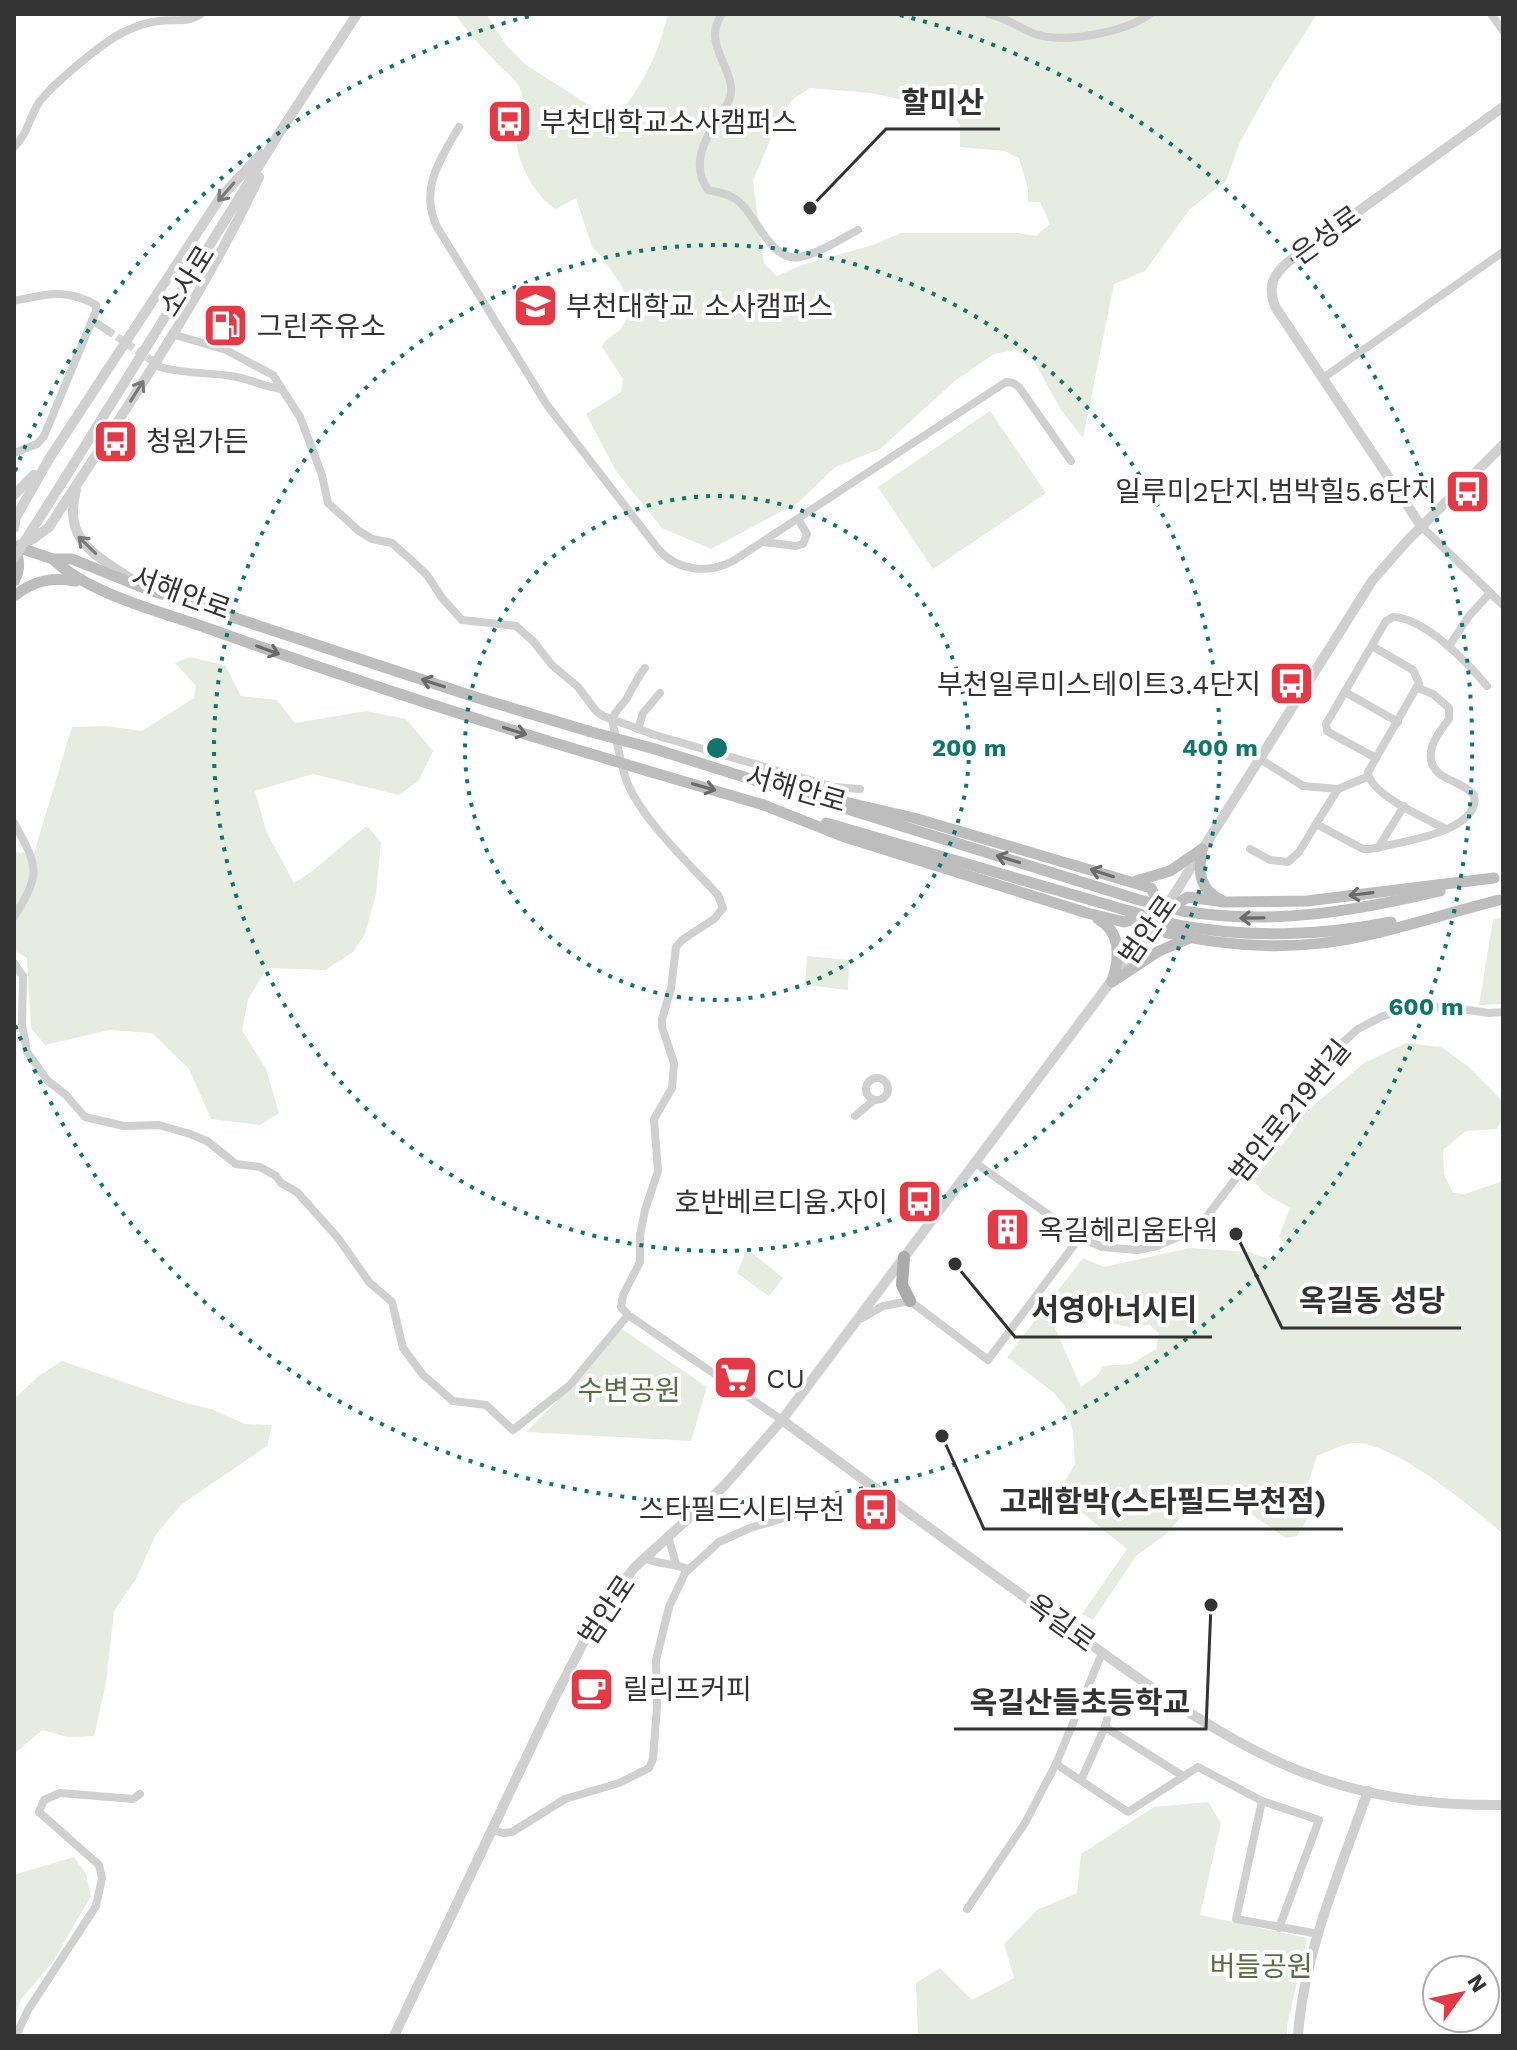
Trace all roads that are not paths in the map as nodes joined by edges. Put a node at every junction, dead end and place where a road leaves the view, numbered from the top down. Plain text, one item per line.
1 (201, 14) edge
2 (360, 14) edge
3 (722, 14) edge
4 (989, 14) edge
5 (1150, 14) edge
6 (1491, 14) edge
7 (179, 17) edge
8 (1503, 31) edge
9 (1503, 107) edge
10 (459, 127) dead end
11 (278, 135) junction
12 (14, 147) edge
13 (858, 230) dead end
14 (1503, 252) edge
15 (14, 301) edge
16 (92, 320) junction
17 (107, 330) tunnel mouth
18 (172, 334) junction
19 (160, 367) tunnel mouth
20 (1323, 378) junction
21 (281, 389) junction
22 (1503, 445) edge
23 (14, 453) edge
24 (49, 459) junction
25 (1071, 461) dead end
26 (79, 480) junction
27 (14, 495) edge
28 (798, 519) junction
29 (1421, 526) junction
30 (14, 528) edge
31 (762, 542) junction
32 (15, 548) edge
33 (53, 559) junction
34 (14, 581) edge
35 (88, 583) junction
36 (144, 588) junction
37 (1490, 593) junction
38 (14, 596) edge
39 (1503, 605) edge
40 (1372, 646) junction
41 (1449, 646) junction
42 (645, 668) dead end
43 (1487, 686) dead end
44 (1418, 688) junction
45 (1345, 692) junction
46 (660, 693) dead end
47 (612, 720) junction
48 (1398, 722) junction
49 (638, 729) junction
50 (1376, 758) junction
51 (1260, 759) junction
52 (1367, 777) junction
53 (767, 784) junction
54 (860, 789) dead end
55 (1338, 789) junction
56 (761, 804) junction
57 (1404, 806) junction
58 (14, 823) edge
59 (1316, 824) junction
60 (1446, 829) junction
61 (1378, 848) junction
62 (1202, 849) junction
63 (1250, 849) dead end
64 (1499, 877) edge
65 (1131, 882) junction
66 (1501, 899) edge
67 (1225, 902) junction
68 (1163, 912) junction
69 (1087, 913) junction
70 (14, 917) edge
71 (1190, 938) junction
72 (14, 963) edge
73 (1112, 982) junction
74 (1503, 1012) edge
75 (874, 1100) dead end
76 (855, 1116) dead end
77 (974, 1162) junction
78 (1080, 1237) junction
79 (904, 1257) junction
80 (910, 1301) junction
81 (628, 1315) junction
82 (856, 1322) junction
83 (782, 1420) junction
84 (794, 1515) dead end
85 (668, 1536) junction
86 (644, 1558) junction
87 (676, 1564) junction
88 (688, 1569) junction
89 (1102, 1653) junction
90 (1111, 1704) dead end
91 (1105, 1727) junction
92 (1056, 1764) junction
93 (1183, 1776) junction
94 (1081, 1780) junction
95 (1368, 1791) junction
96 (140, 1794) dead end
97 (1262, 1801) junction
98 (1503, 1805) edge
99 (492, 1830) junction
100 (967, 1909) dead end
101 (1279, 1928) junction
102 (1319, 1934) junction
103 (16, 2036) edge
104 (394, 2036) edge
105 (1298, 2036) edge

1 - 7 street
2 - 11 street, 소사로
3 - 13 street
4 - 5 street
6 - 8 street
7 - 12 street
9 - 20 street, 은성로
10 - 31 street
11 - 18 street
11 -> 24 street
11 - 32 street, 소사로, bridge
14 - 20 street
15 - 16 street
16 - 17 street
16 - 23 street
18 - 21 street
26 -> 18 street
19 - 21 street
20 - 29 street, 은성로
21 - 47 street
22 - 29 street, 범안로
24 - 27 street
24 - 30 street
25 - 28 street
26 - 32 street
36 -> 26 street
28 - 31 street
28 - 31 street
29 - 37 street
29 - 51 street, 범안로
32 - 33 main road, 서해안로
32 - 34 main road
33 - 35 main road, 서해안로
33 - 36 main road, 서해안로
35 - 38 main road
35 -> 56 main road, 서해안로, bridge
53 -> 36 main road, 서해안로, bridge
37 - 39 street
37 - 41 street
40 - 41 street
40 - 44 street
40 - 45 street
41 - 43 street
42 - 47 street
44 - 48 street
44 - 60 street
45 - 48 street
45 - 50 street
46 - 49 street
47 - 49 street
47 - 81 street
48 - 50 street
49 - 54 street
50 - 52 street
51 - 55 street
51 - 62 street, 범안로
52 - 55 street
52 - 57 street
64 -> 53 main road, 서해안로, bridge
65 -> 53 main road
55 - 59 street
56 - 66 main road, 서해안로, bridge
56 - 69 main road
57 - 60 street
57 - 61 street
58 - 70 street
59 - 61 street
59 - 63 street
60 - 61 street
62 - 65 main road
62 - 67 main road
62 - 68 street, 범안로
64 -> 67 main road
65 - 68 main road
66 - 71 main road
67 - 68 main road
68 - 69 main road
68 - 71 main road
68 - 73 street, 범안로
69 - 73 main road
71 - 73 main road
72 - 81 street
73 - 77 street, 범안로
74 - 78 street, 범안로219번길
75 - 76 street
77 - 78 street, 범안로219번길
77 - 79 street, 범안로
78 - 80 street
79 - 80 main road
79 - 82 street, 범안로
80 - 82 street, 범안로
81 - 83 street
82 - 83 street, 범안로
83 - 85 street, 범안로
83 - 89 street, 옥길로
84 - 88 street
85 - 86 street, 범안로
85 - 87 street
86 - 87 street
86 - 99 street, 범안로
87 - 88 street
88 - 99 street
89 - 92 street
89 - 95 street, 옥길로
90 - 91 street
91 - 93 street
91 - 94 street
92 - 94 street
92 - 100 street
93 - 94 street
93 - 97 street
95 - 98 street, 옥길로
95 - 102 street
96 - 103 street
97 - 101 street
97 - 101 street
99 - 104 street, 범안로
101 - 102 street
102 - 105 street

